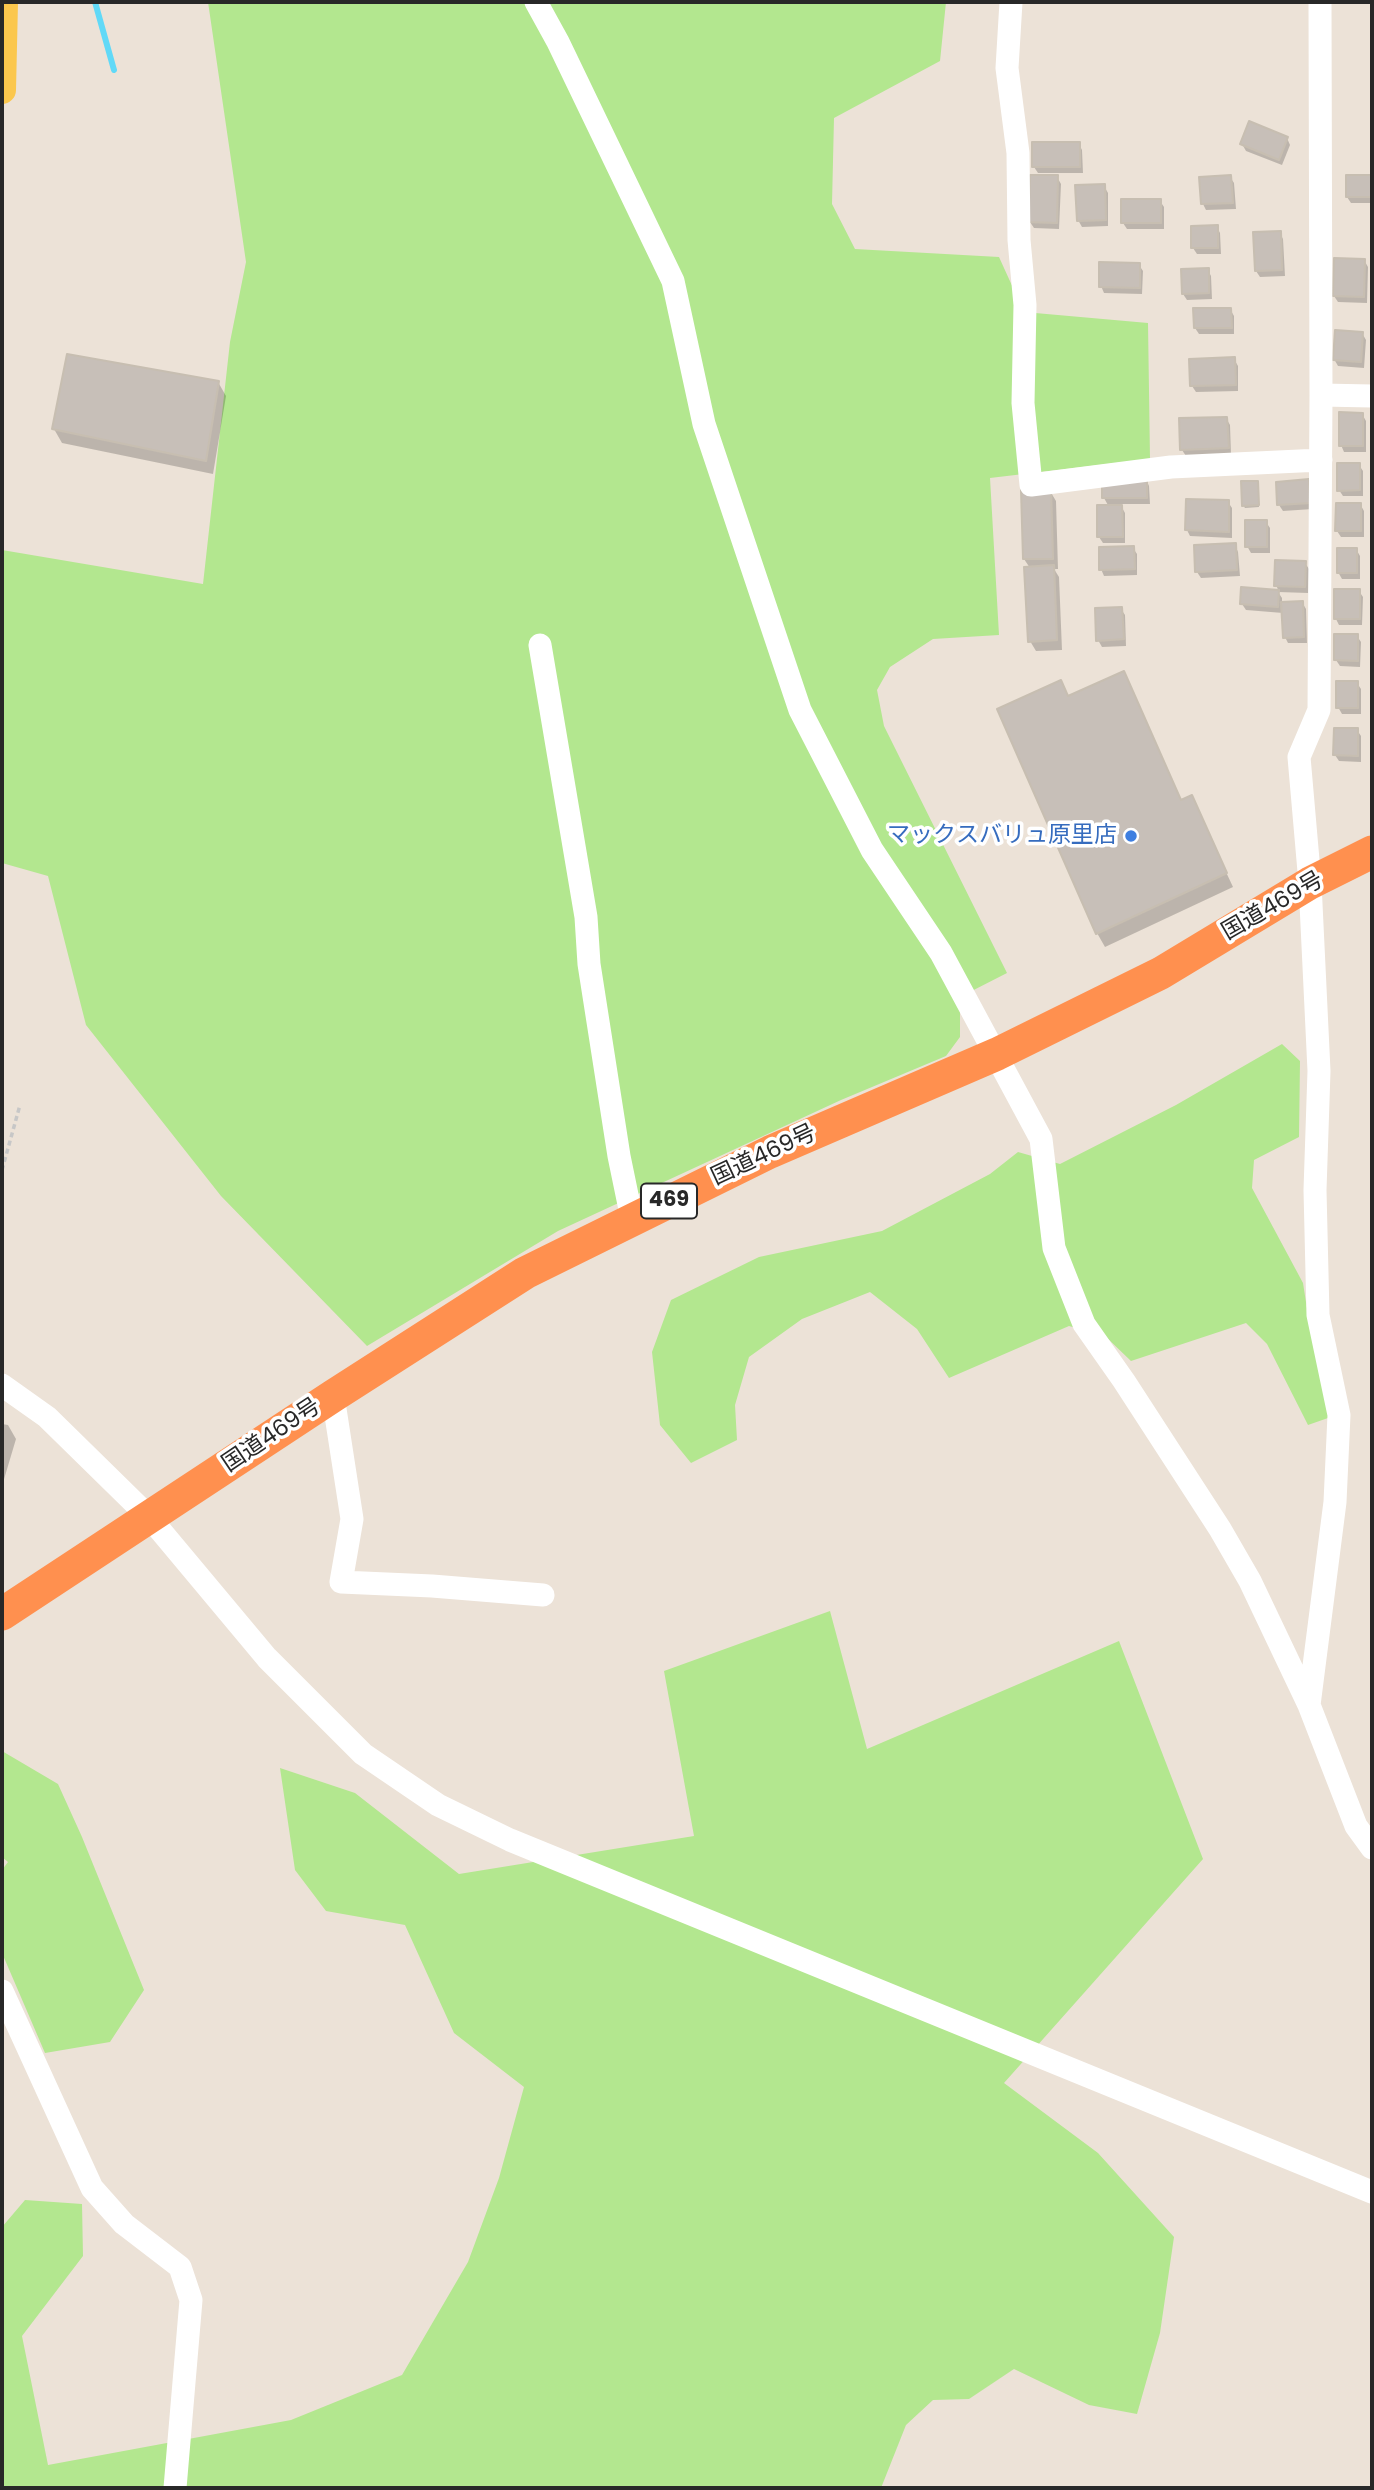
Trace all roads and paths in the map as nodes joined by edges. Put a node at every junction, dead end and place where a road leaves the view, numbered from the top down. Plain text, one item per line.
1 (4, 2) edge
2 (536, 2) edge
3 (1011, 2) edge
4 (1320, 2) edge
5 (2, 90) edge
6 (1321, 395) junction
7 (1372, 396) edge
8 (1321, 460) junction
9 (540, 645) dead end
10 (1372, 852) edge
11 (1310, 883) junction
12 (997, 1054) junction
13 (20, 1105) dead end
14 (2, 1170) edge
15 (632, 1219) junction
16 (2, 1385) edge
17 (333, 1396) junction
18 (150, 1518) junction
19 (543, 1595) dead end
20 (2, 1614) edge
21 (1309, 1705) junction
22 (1372, 1849) edge
23 (2, 1991) edge
24 (1372, 2192) edge
25 (175, 2488) edge

1 - 5 main road
2 - 12 street
3 - 8 street
4 - 6 street
6 - 7 street
6 - 8 street
8 - 11 street
9 - 15 street
10 - 11 highway, 国道469号 / 469
11 - 12 highway, 国道469号 / 469
11 - 21 street
12 - 15 highway, 国道469号 / 469
12 - 21 street
13 - 14 path
15 - 17 highway, 国道469号 / 469
16 - 18 street
17 - 18 highway, 国道469号 / 469
17 - 19 street
18 - 20 highway, 国道469号 / 469
18 - 24 street
21 - 22 street
23 - 25 street

